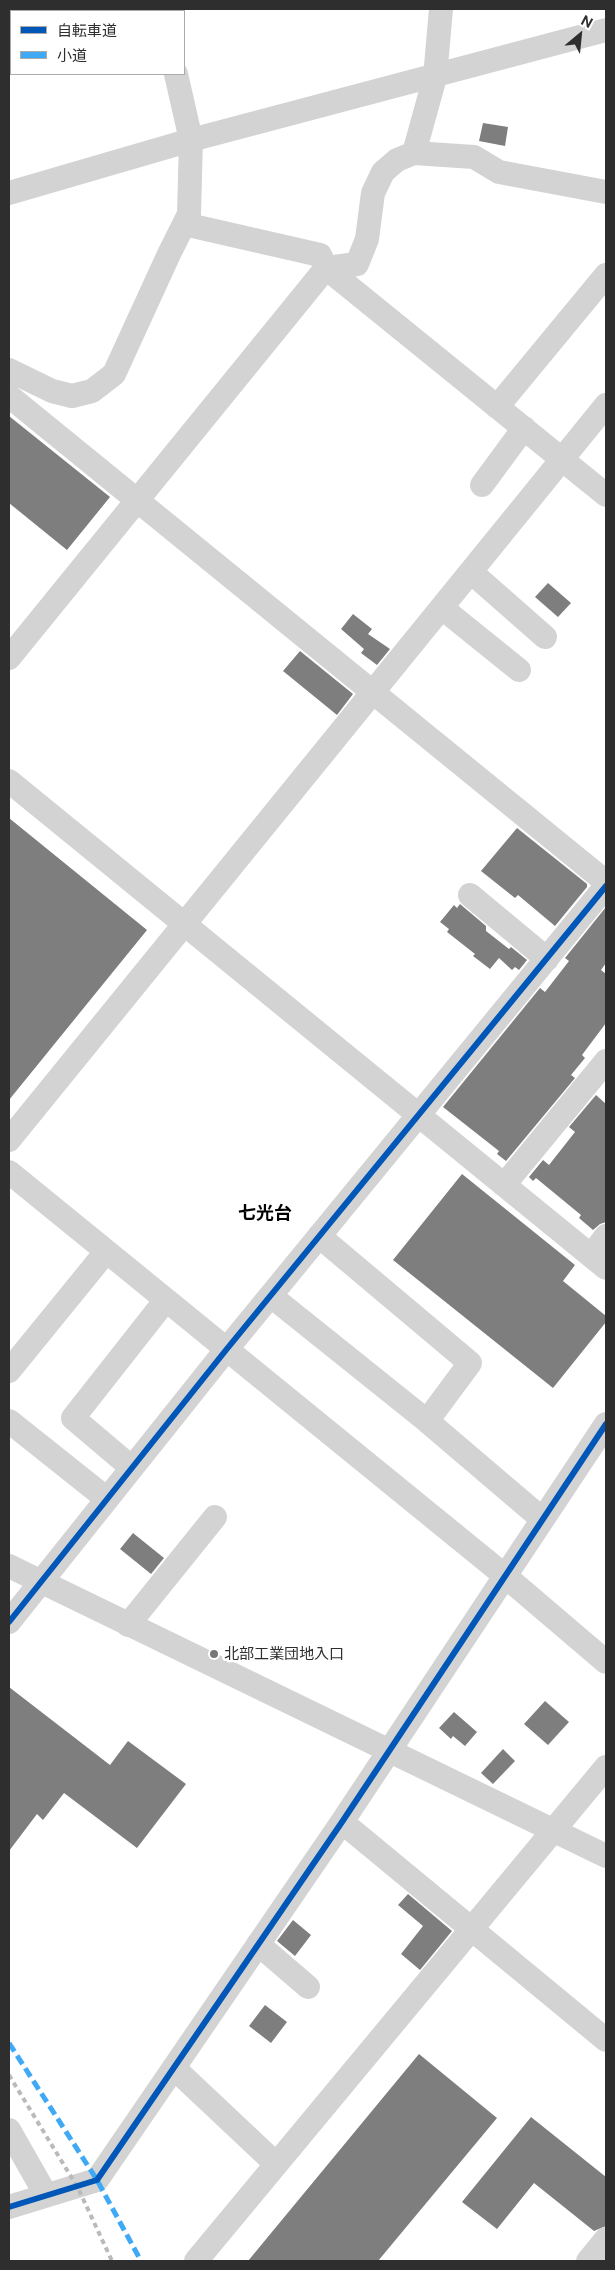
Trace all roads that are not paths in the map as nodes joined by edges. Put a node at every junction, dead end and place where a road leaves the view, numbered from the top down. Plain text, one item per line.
1 (441, 9) edge
2 (606, 30) edge
3 (176, 75) edge
4 (434, 77) junction
5 (192, 140) junction
6 (414, 153) junction
7 (606, 192) edge
8 (9, 193) edge
9 (184, 224) junction
10 (326, 268) junction
11 (606, 275) edge
12 (9, 370) edge
13 (9, 396) edge
14 (606, 405) edge
15 (497, 407) junction
16 (524, 428) junction
17 (561, 458) junction
18 (482, 484) dead end
19 (606, 495) edge
20 (137, 502) junction
21 (470, 572) junction
22 (442, 608) junction
23 (544, 637) dead end
24 (9, 658) edge
25 (519, 670) dead end
26 (373, 694) junction
27 (9, 781) edge
28 (606, 882) edge
29 (606, 886) edge
30 (470, 895) dead end
31 (184, 926) junction
32 (547, 959) junction
33 (606, 1061) edge
34 (419, 1116) junction
35 (9, 1140) edge
36 (9, 1172) edge
37 (504, 1185) junction
38 (320, 1236) junction
39 (606, 1236) edge
40 (105, 1253) junction
41 (598, 1262) edge
42 (270, 1296) junction
43 (165, 1301) junction
44 (226, 1350) junction
45 (9, 1371) edge
46 (427, 1421) junction
47 (9, 1422) edge
48 (606, 1424) edge
49 (132, 1468) junction
50 (107, 1500) junction
51 (215, 1517) dead end
52 (542, 1519) junction
53 (9, 1566) edge
54 (504, 1575) junction
55 (40, 1583) junction
56 (9, 1622) edge
57 (128, 1625) junction
58 (606, 1662) edge
59 (389, 1751) junction
60 (606, 1767) edge
61 (342, 1822) junction
62 (554, 1831) junction
63 (606, 1856) edge
64 (470, 1928) junction
65 (258, 1944) junction
66 (308, 1987) dead end
67 (606, 2040) edge
68 (174, 2068) junction
69 (9, 2130) edge
70 (276, 2164) junction
71 (46, 2196) junction
72 (9, 2207) edge
73 (606, 2239) edge
74 (196, 2261) edge
75 (588, 2261) edge

1 - 4 street
2 - 4 street
3 - 5 street
4 - 5 street
4 - 6 street
5 - 8 street
5 - 9 street
6 - 7 street
6 - 10 street
9 - 10 street
9 - 12 street
10 - 15 street
10 - 20 street
11 - 15 street
13 - 20 street
14 - 17 street
15 - 16 street
16 - 17 street
16 - 18 street
17 - 19 street
17 - 21 street
20 - 24 street
20 - 26 street
21 - 22 street
21 - 23 street
22 - 25 street
22 - 26 street
26 - 28 street
26 - 31 street
27 - 31 street
29 - 32 street
30 - 32 street
31 - 34 street
31 - 35 street
32 - 34 street
33 - 37 street
34 - 37 street
34 - 38 street
36 - 40 street
37 - 41 street
38 - 42 street
38 - 46 street
39 - 41 street
40 - 43 street
40 - 45 street
42 - 44 street
42 - 46 street
43 - 44 street
43 - 49 street
44 - 49 street
44 - 54 street
46 - 52 street
47 - 50 street
48 - 52 street
49 - 50 street
50 - 55 street
51 - 57 street
52 - 54 street
53 - 55 street
54 - 58 street
54 - 59 street
55 - 56 street
55 - 57 street
57 - 59 street
59 - 61 street
59 - 62 street
60 - 62 street
61 - 64 street
61 - 65 street
62 - 63 street
62 - 64 street
64 - 67 street
64 - 70 street
65 - 66 street
65 - 68 street
68 - 70 street
68 - 71 street
69 - 71 street
70 - 74 street
71 - 72 street
73 - 75 street

